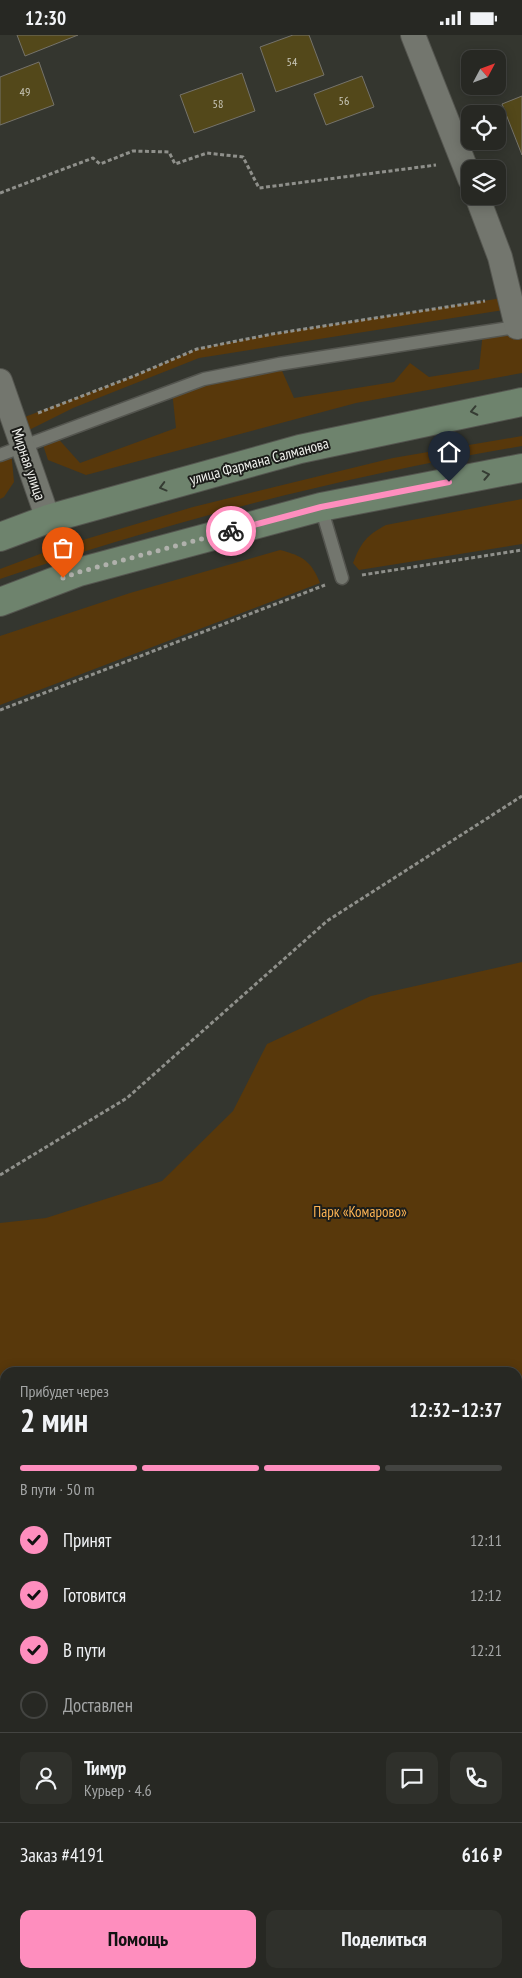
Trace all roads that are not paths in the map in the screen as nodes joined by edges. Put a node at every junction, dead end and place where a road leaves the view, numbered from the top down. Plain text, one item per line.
1 (414, 35) edge
2 (463, 160) edge
3 (480, 205) edge
4 (519, 327) edge
5 (0, 381) edge
6 (522, 402) edge
7 (23, 446) junction
8 (0, 455) edge
9 (522, 468) edge
10 (321, 507) junction
11 (48, 519) junction
12 (0, 537) edge
13 (342, 578) road end
14 (0, 602) edge

1 - 2 street
3 - 4 street
4 - 7 lane
5 - 7 street, Мирная улица
6 -> 11 street, улица Фармана Салманова
7 - 8 lane
7 - 11 street, Мирная улица
10 -> 9 street
10 - 13 lane
10 - 14 street
11 - 12 street, улица Фармана Салманова

